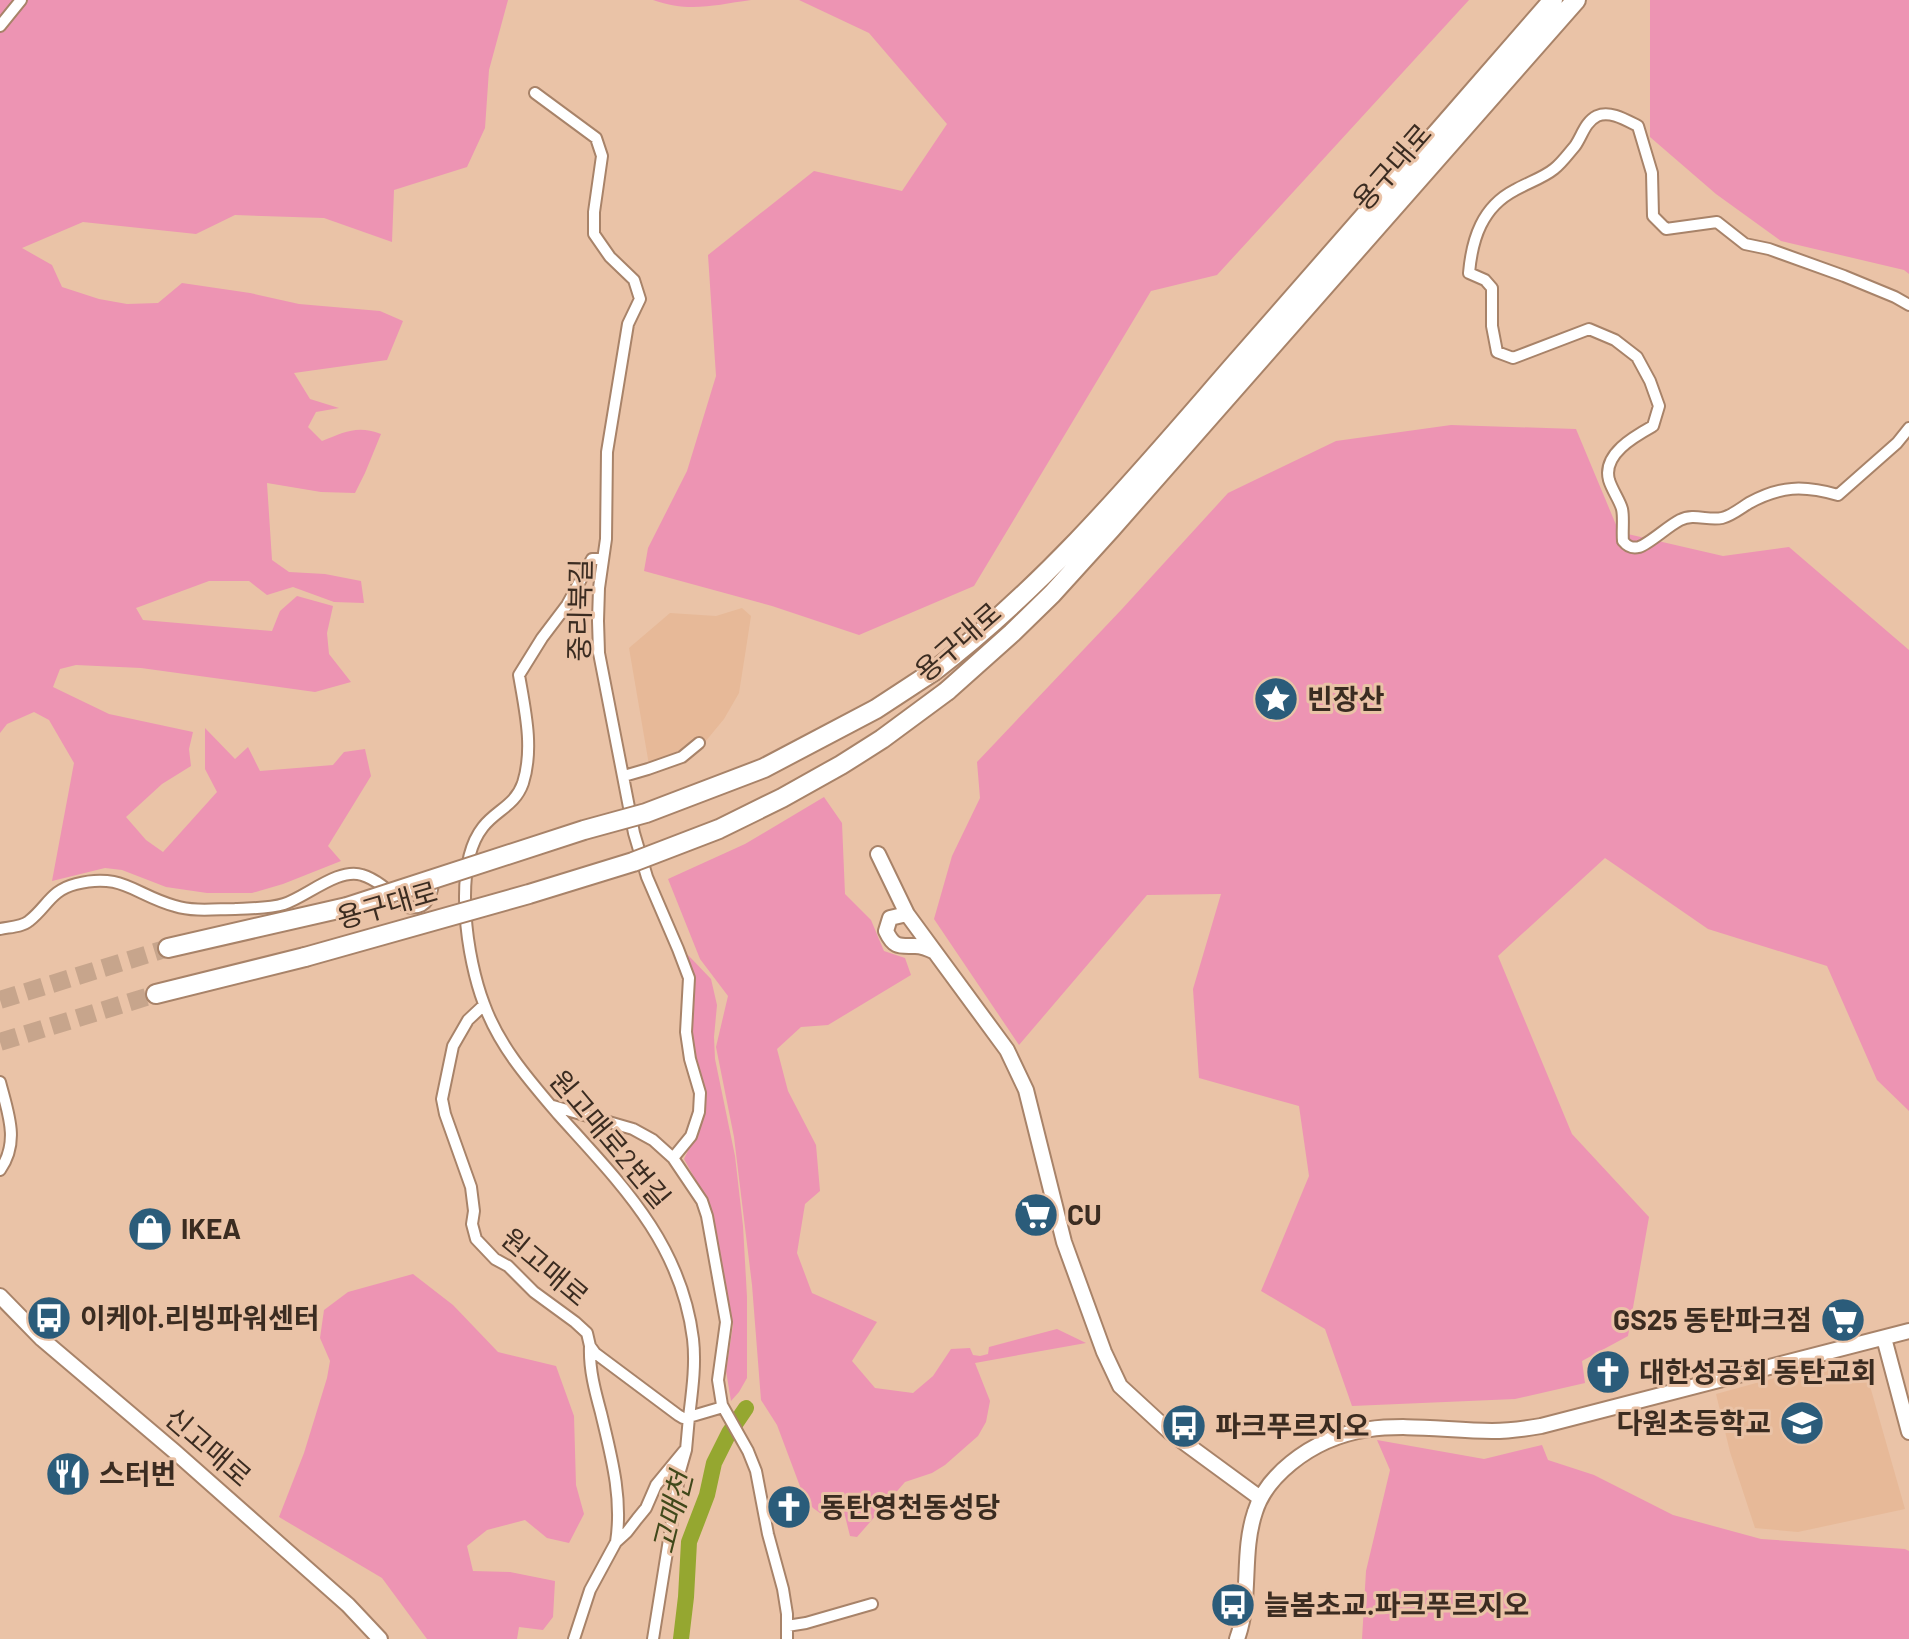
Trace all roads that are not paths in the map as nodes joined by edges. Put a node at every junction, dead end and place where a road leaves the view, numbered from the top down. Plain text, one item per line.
1 (21, 0) edge
2 (1553, 0) edge
3 (1576, 0) edge
4 (0, 26) edge
5 (535, 93) dead end
6 (1909, 305) edge
7 (1909, 428) edge
8 (603, 559) junction
9 (699, 743) dead end
10 (624, 776) junction
11 (878, 854) dead end
12 (465, 873) junction
13 (907, 914) junction
14 (0, 929) edge
15 (168, 948) tunnel mouth
16 (936, 952) junction
17 (156, 994) tunnel mouth
18 (484, 1005) junction
19 (0, 1082) edge
20 (551, 1105) junction
21 (673, 1158) junction
22 (0, 1170) edge
23 (0, 1296) edge
24 (1909, 1331) edge
25 (1884, 1338) junction
26 (590, 1346) junction
27 (725, 1409) junction
28 (689, 1417) junction
29 (1909, 1432) edge
30 (686, 1450) junction
31 (1260, 1498) junction
32 (616, 1542) junction
33 (872, 1604) dead end
34 (787, 1626) junction
35 (380, 1639) edge
36 (574, 1639) edge
37 (653, 1639) edge
38 (787, 1639) edge
39 (1237, 1639) edge

1 - 4 street
2 - 15 highway, 용구대로, bridge
3 - 17 highway, 용구대로, bridge
5 - 8 street, 중리북길
6 - 7 street
8 - 10 street, 중리북길
8 - 12 street
9 - 10 street
10 - 21 street, 중리북길
11 - 13 street
12 - 14 street
12 - 18 street
13 - 16 street
13 - 16 street
16 - 31 street
18 - 20 street, 원고매로2번길
18 - 26 street, 원고매로
19 - 22 street
20 - 21 street
20 - 28 street, 원고매로2번길
21 - 27 street
23 - 35 street, 신고매로
24 - 25 street
25 - 29 street
25 - 31 street
26 - 28 street, 원고매로
26 - 32 street
27 - 28 street
27 - 34 street
28 - 30 street
30 - 32 street
30 - 37 street
31 - 39 street
32 - 36 street
33 - 34 street
34 - 38 street

